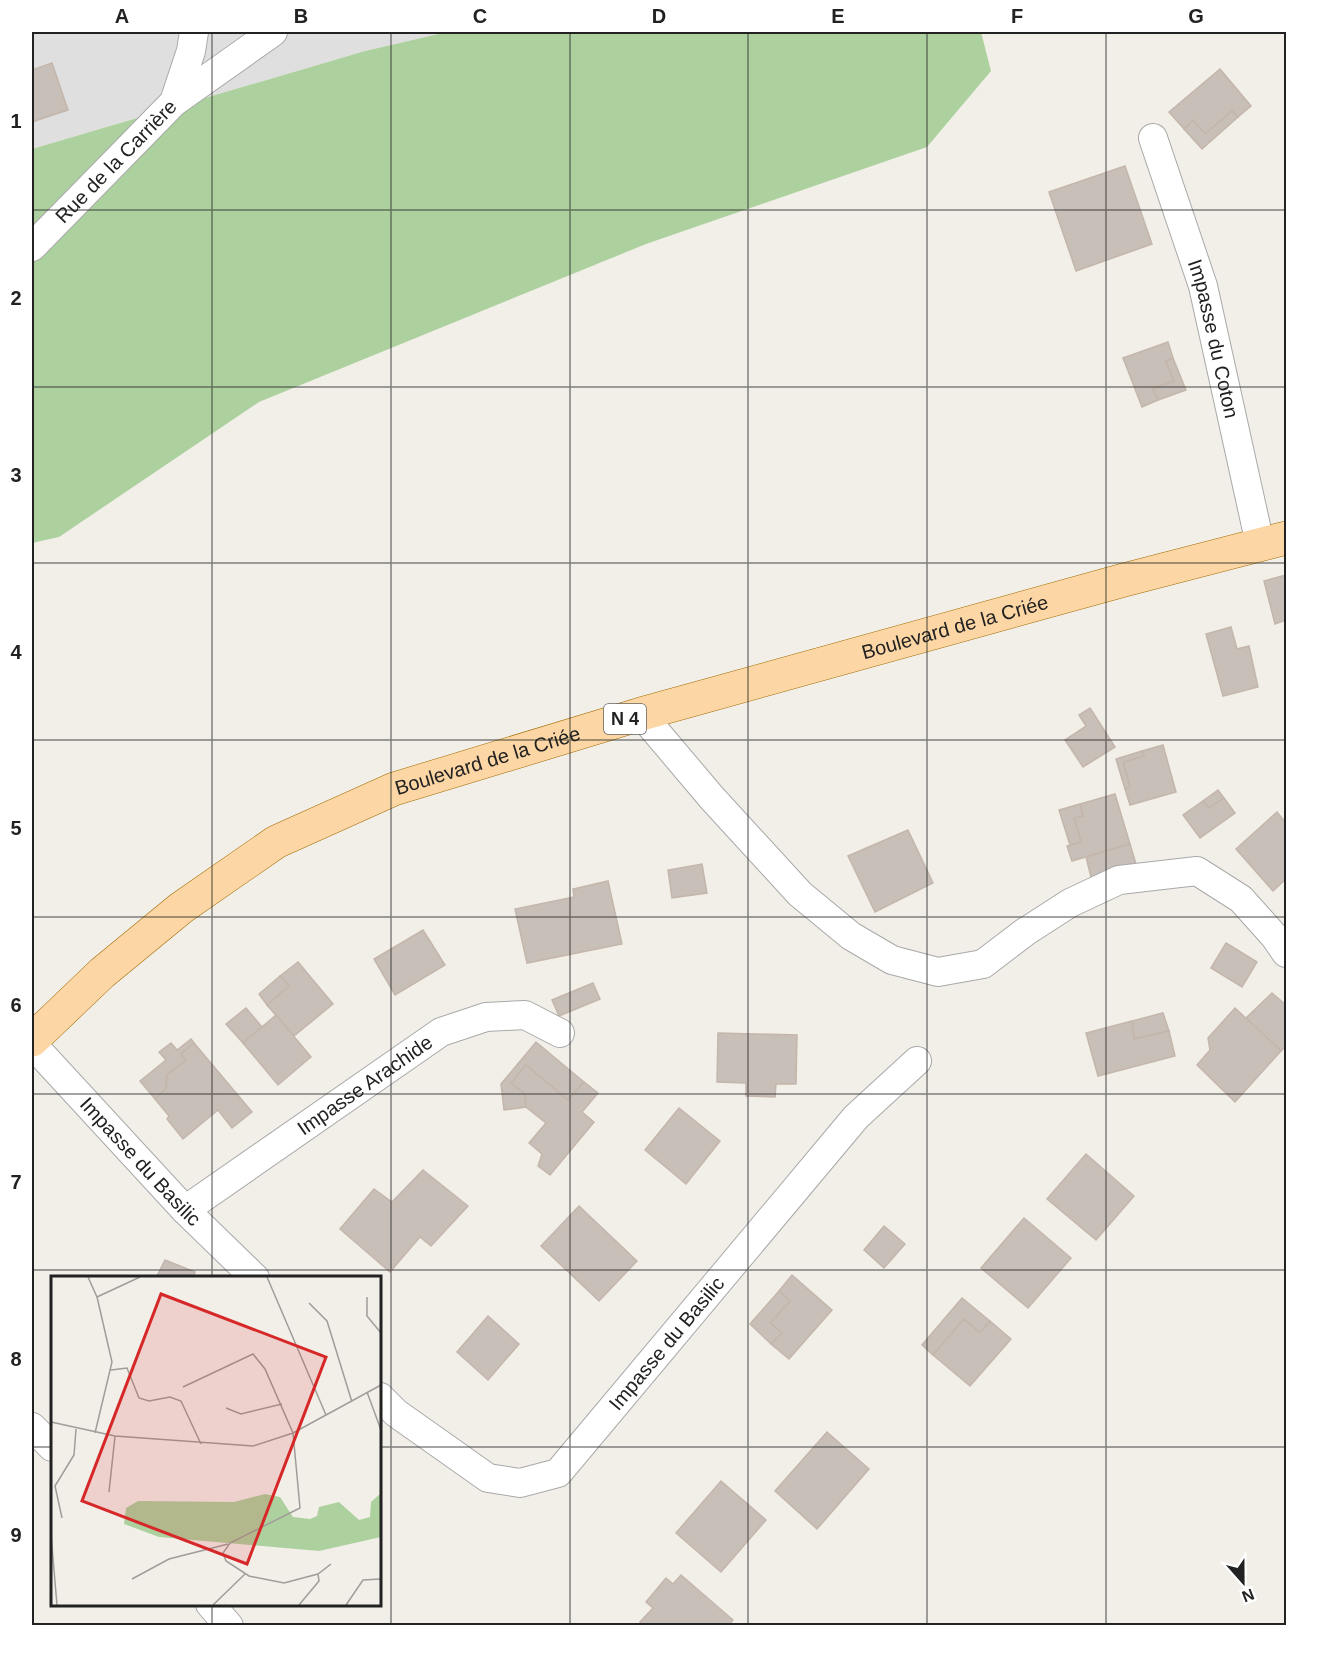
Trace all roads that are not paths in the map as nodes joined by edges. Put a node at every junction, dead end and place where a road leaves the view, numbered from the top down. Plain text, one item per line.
1 (194, 32) edge
2 (273, 32) edge
3 (174, 102) junction
4 (1153, 138) dead end
5 (32, 247) edge
6 (1273, 541) edge
7 (641, 714) junction
8 (1287, 953) edge
9 (560, 1033) dead end
10 (32, 1042) edge
11 (918, 1062) dead end
12 (184, 1210) junction
13 (253, 1276) edge
14 (381, 1398) edge
15 (32, 1427) edge
16 (51, 1446) edge
17 (211, 1606) edge
18 (229, 1626) edge

1 - 3 street, Rue de la Carrière
2 - 3 street
3 - 5 street, Rue de la Carrière
4 - 6 street, Impasse du Coton
6 - 7 main road, Boulevard de la Criée / N 4
7 - 8 street
7 - 10 main road, Boulevard de la Criée / N 4
9 - 12 street, Impasse Arachide
10 - 12 street, Impasse du Basilic
11 - 14 street, Impasse du Basilic
12 - 13 street, Impasse du Basilic
15 - 16 street
17 - 18 street

